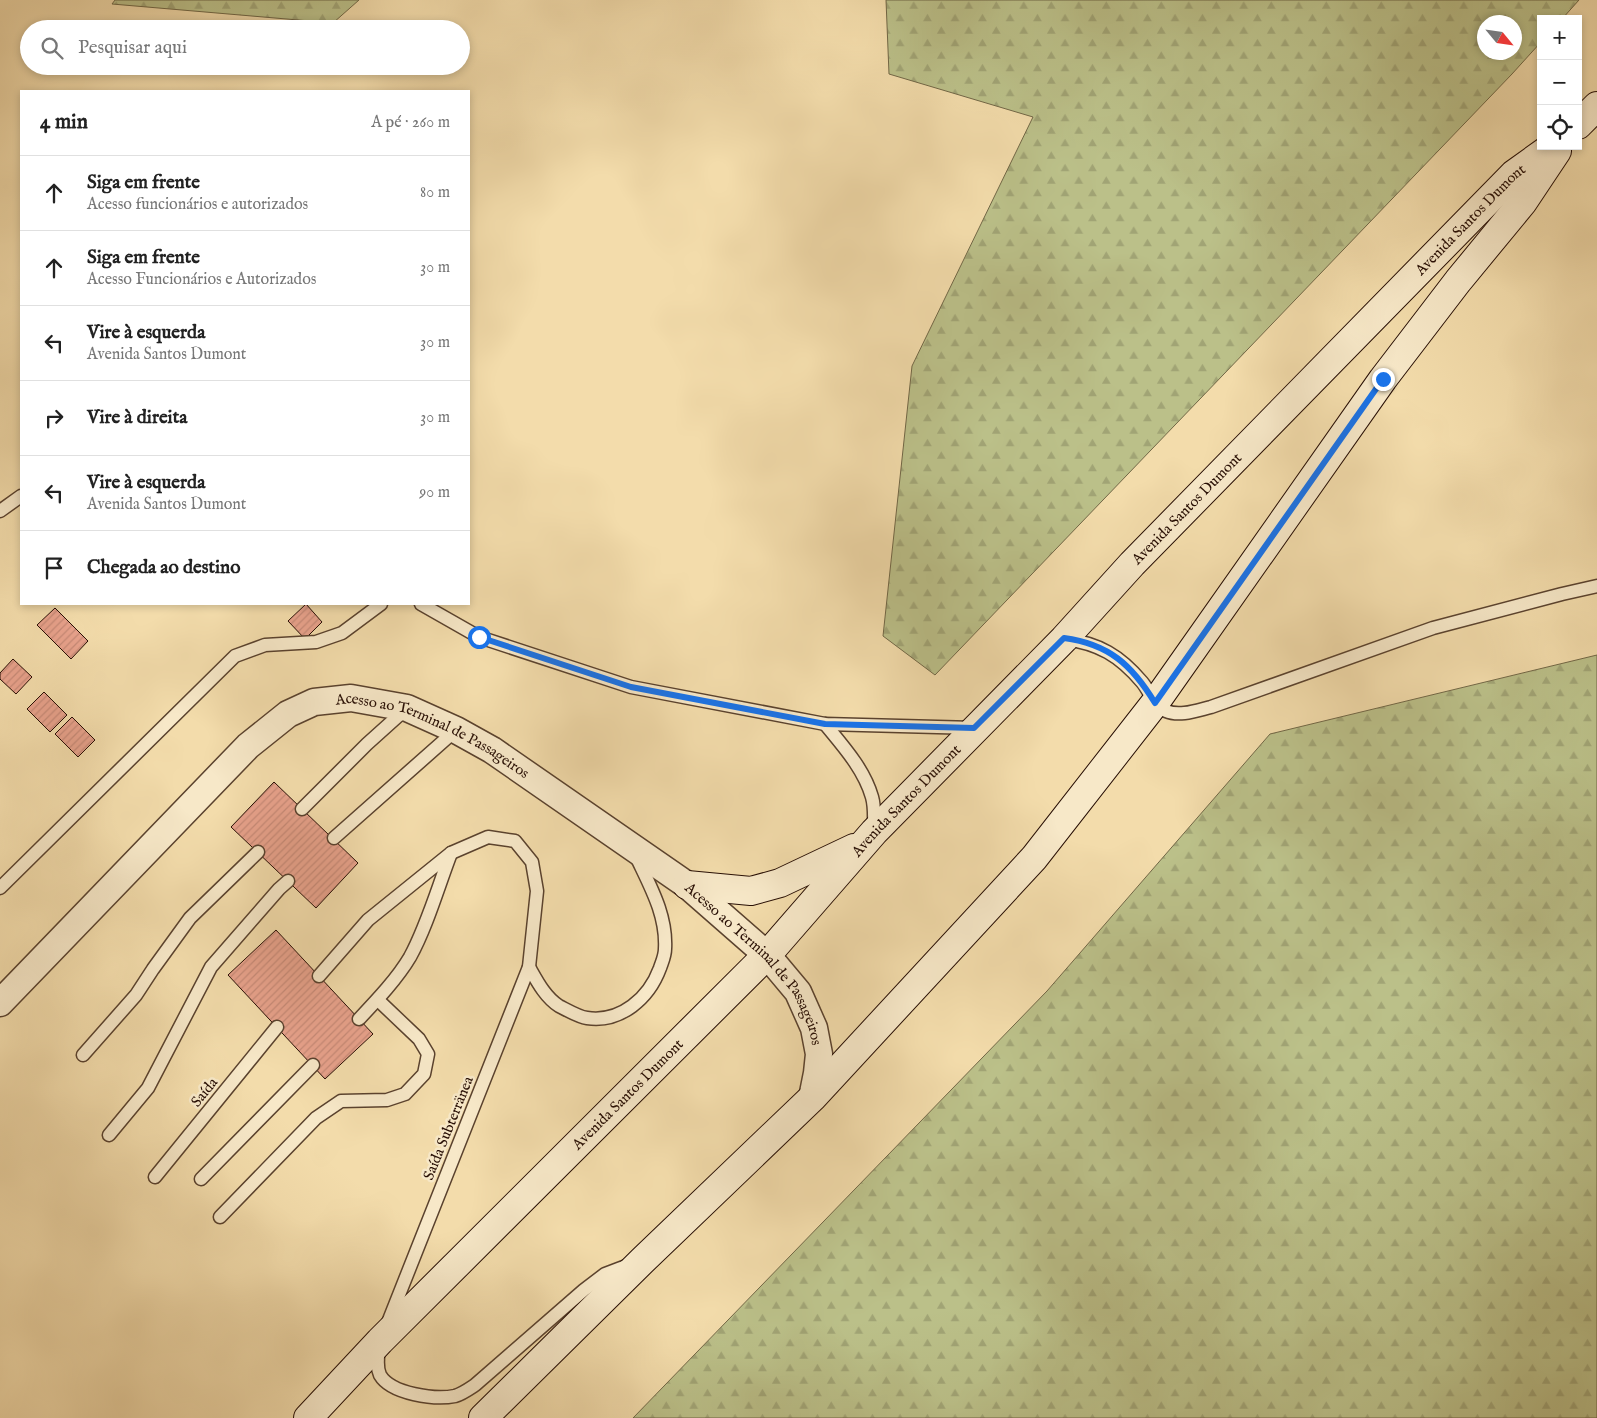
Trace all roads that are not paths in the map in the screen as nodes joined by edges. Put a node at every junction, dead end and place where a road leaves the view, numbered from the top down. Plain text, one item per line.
1 (1597, 106) edge
2 (1582, 121) edge
3 (1547, 150) edge
4 (1557, 150) edge
5 (20, 497) edge
6 (0, 511) edge
7 (1597, 586) edge
8 (380, 605) edge
9 (423, 605) edge
10 (1064, 638) junction
11 (1155, 703) junction
12 (407, 708) junction
13 (825, 724) junction
14 (974, 728) junction
15 (456, 730) junction
16 (302, 809) dead end
17 (869, 837) junction
18 (334, 838) dead end
19 (632, 848) junction
20 (258, 852) dead end
21 (451, 853) junction
22 (288, 881) dead end
23 (687, 885) junction
24 (0, 888) edge
25 (767, 955) junction
26 (529, 967) junction
27 (319, 976) dead end
28 (378, 1000) junction
29 (0, 1003) edge
30 (358, 1019) dead end
31 (277, 1027) dead end
32 (83, 1055) dead end
33 (313, 1065) dead end
34 (812, 1098) junction
35 (109, 1135) dead end
36 (155, 1177) dead end
37 (201, 1180) dead end
38 (220, 1217) dead end
39 (643, 1260) junction
40 (380, 1341) junction
41 (308, 1418) edge
42 (483, 1418) edge

1 - 2 main road
3 - 10 main road, Avenida Santos Dumont
4 - 11 main road, Avenida Santos Dumont
5 - 6 lane
7 - 11 lane
8 - 24 lane
9 - 13 lane
10 - 11 lane
10 - 14 main road, Avenida Santos Dumont
11 - 34 main road, Avenida Santos Dumont
12 - 15 street, Acesso ao Terminal de Passageiros
12 - 16 lane
12 - 29 street, Acesso ao Terminal de Passageiros
13 - 14 lane
13 - 17 lane
14 - 17 main road, Avenida Santos Dumont
15 - 18 lane
15 - 19 street, Acesso ao Terminal de Passageiros
17 - 23 main road
17 - 25 main road, Avenida Santos Dumont
19 - 23 street, Acesso ao Terminal de Passageiros
19 - 26 lane
20 - 32 lane
21 - 26 lane, Saída Subterränea
21 - 27 lane
21 - 28 lane
22 - 35 lane
23 - 25 street, Acesso ao Terminal de Passageiros
25 - 34 street, Acesso ao Terminal de Passageiros
25 - 40 main road, Avenida Santos Dumont
26 - 40 lane, Saída Subterränea
28 - 30 lane
28 - 38 lane
31 - 36 lane, Saída
33 - 37 lane
34 - 39 main road, Avenida Santos Dumont
39 - 40 lane, Saída Subterränea
39 - 42 main road, Avenida Santos Dumont
40 - 41 main road, Avenida Santos Dumont

